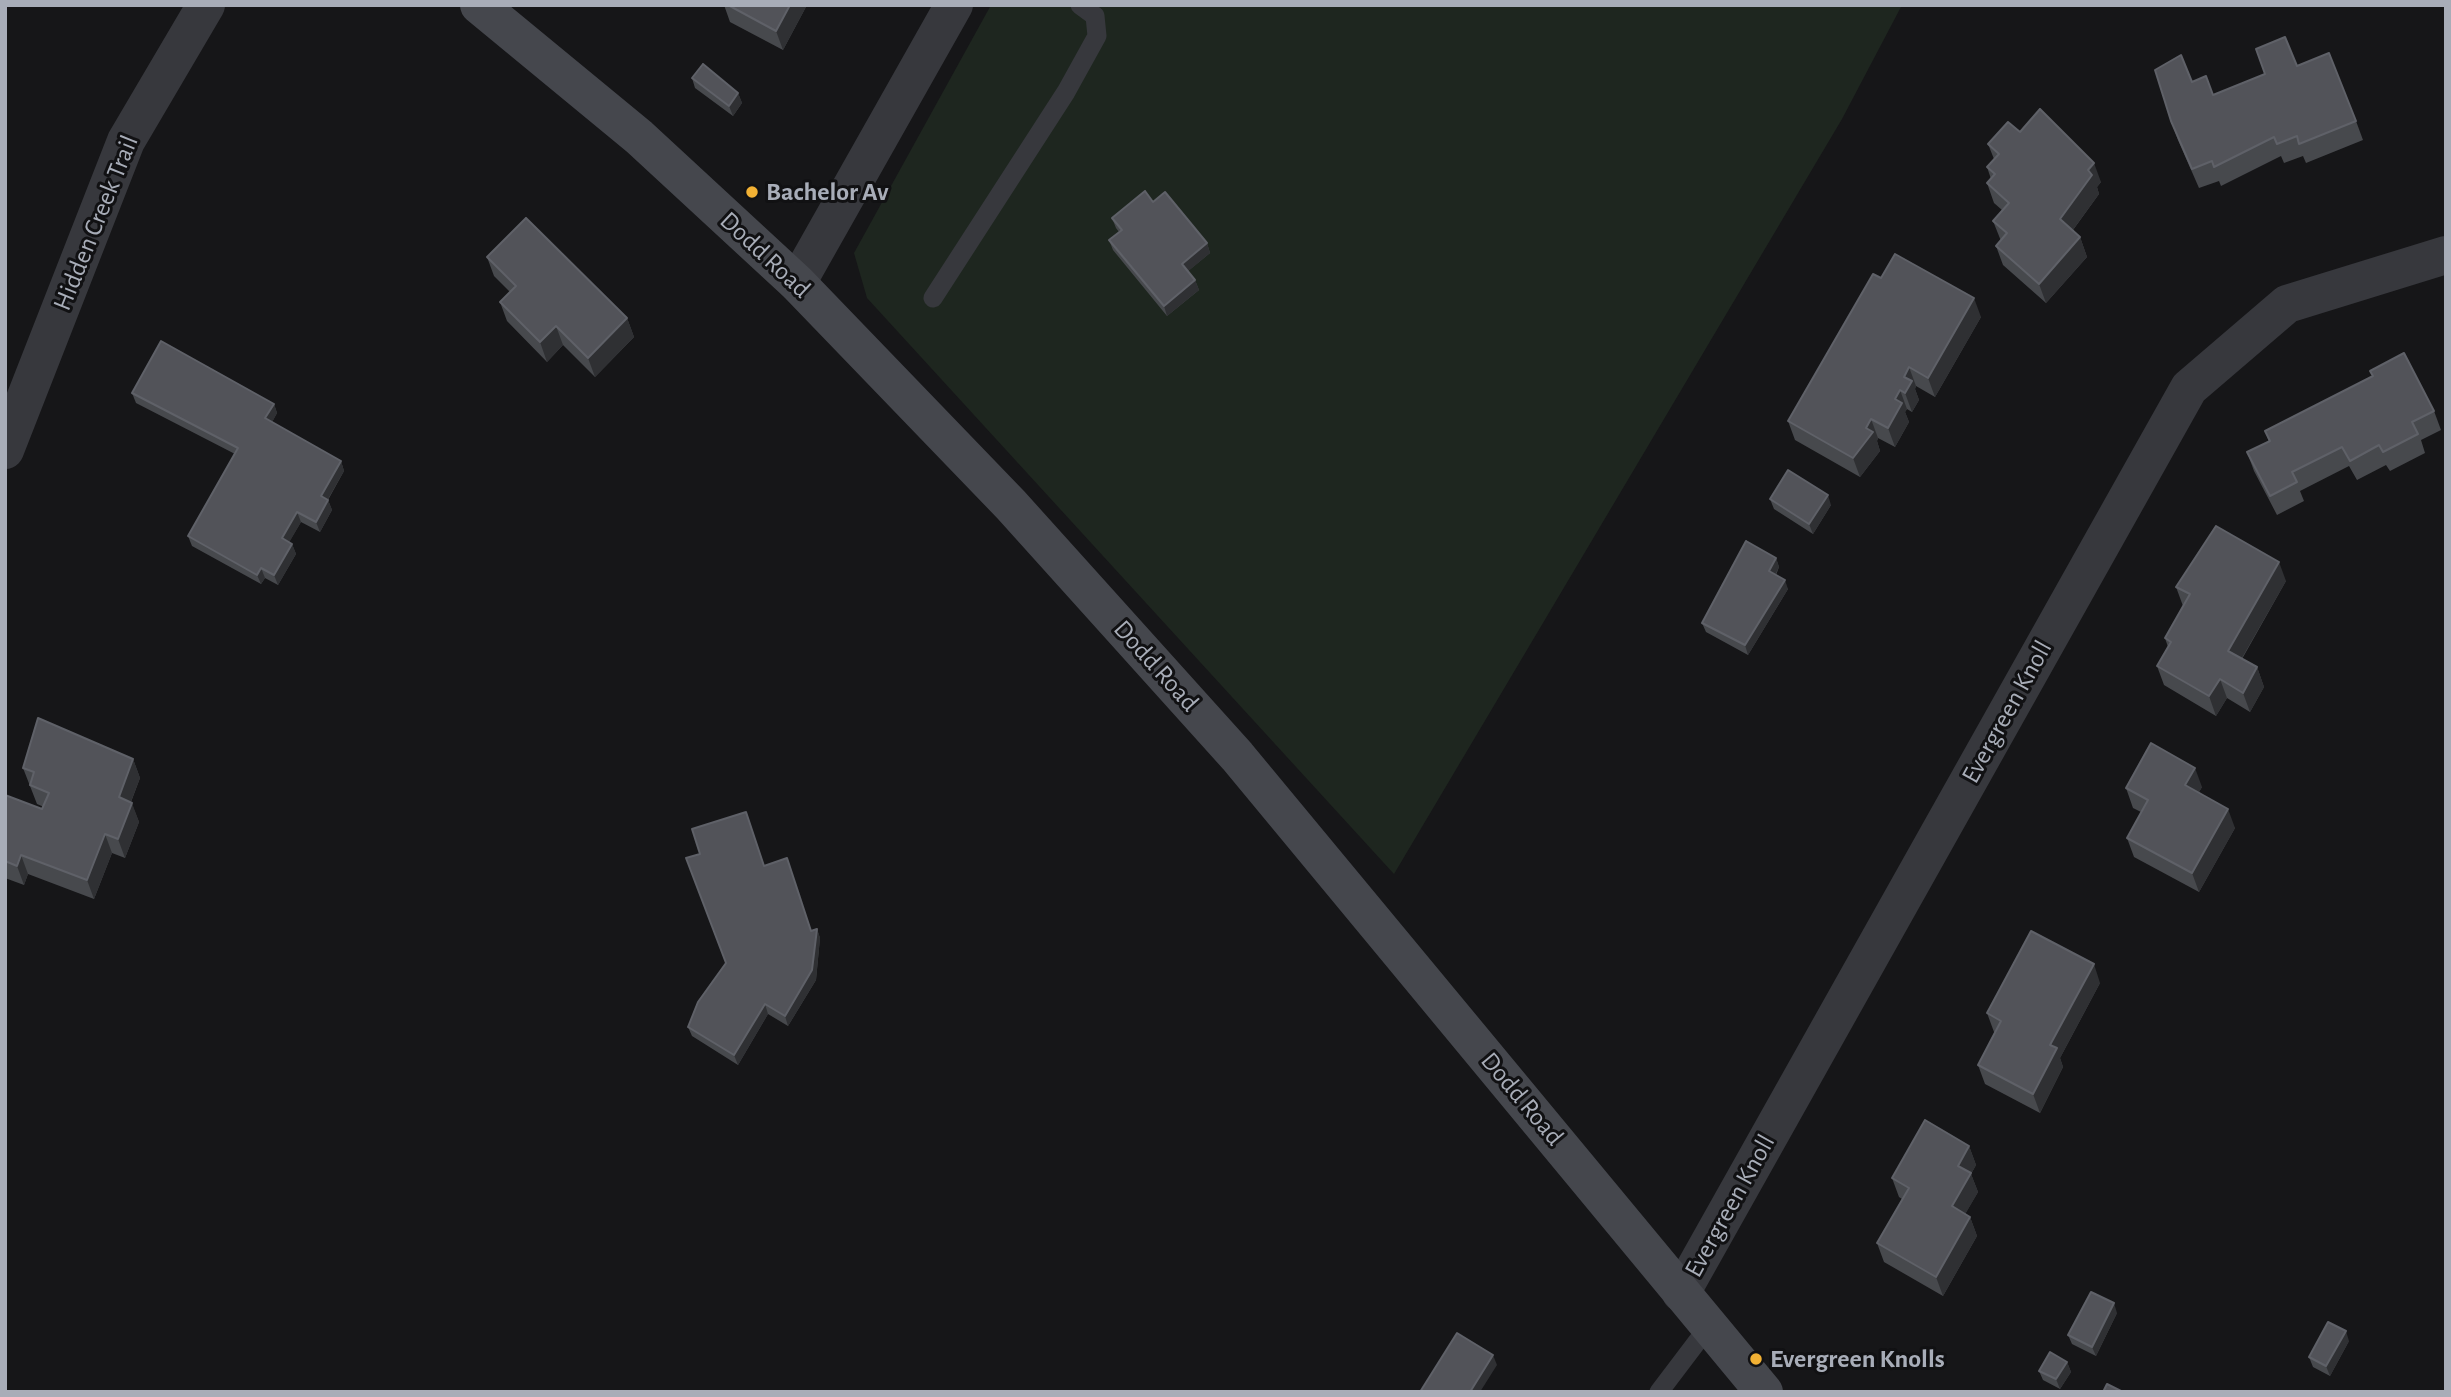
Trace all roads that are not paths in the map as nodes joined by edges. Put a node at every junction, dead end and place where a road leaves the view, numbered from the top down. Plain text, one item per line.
1 (206, 5) edge
2 (479, 5) edge
3 (954, 5) edge
4 (1080, 5) edge
5 (2446, 255) edge
6 (797, 283) junction
7 (933, 299) dead end
8 (5, 450) edge
9 (1681, 1293) junction
10 (1709, 1326) junction
11 (1659, 1392) edge
12 (1764, 1392) edge

1 - 8 street, Hidden Creek Trail
2 - 6 main road, Dodd Road
3 - 6 street
4 - 7 lane
5 - 9 street, Evergreen Knoll
6 - 9 main road, Dodd Road
9 - 10 main road, Dodd Road
10 - 11 lane
10 - 12 main road, Dodd Road

